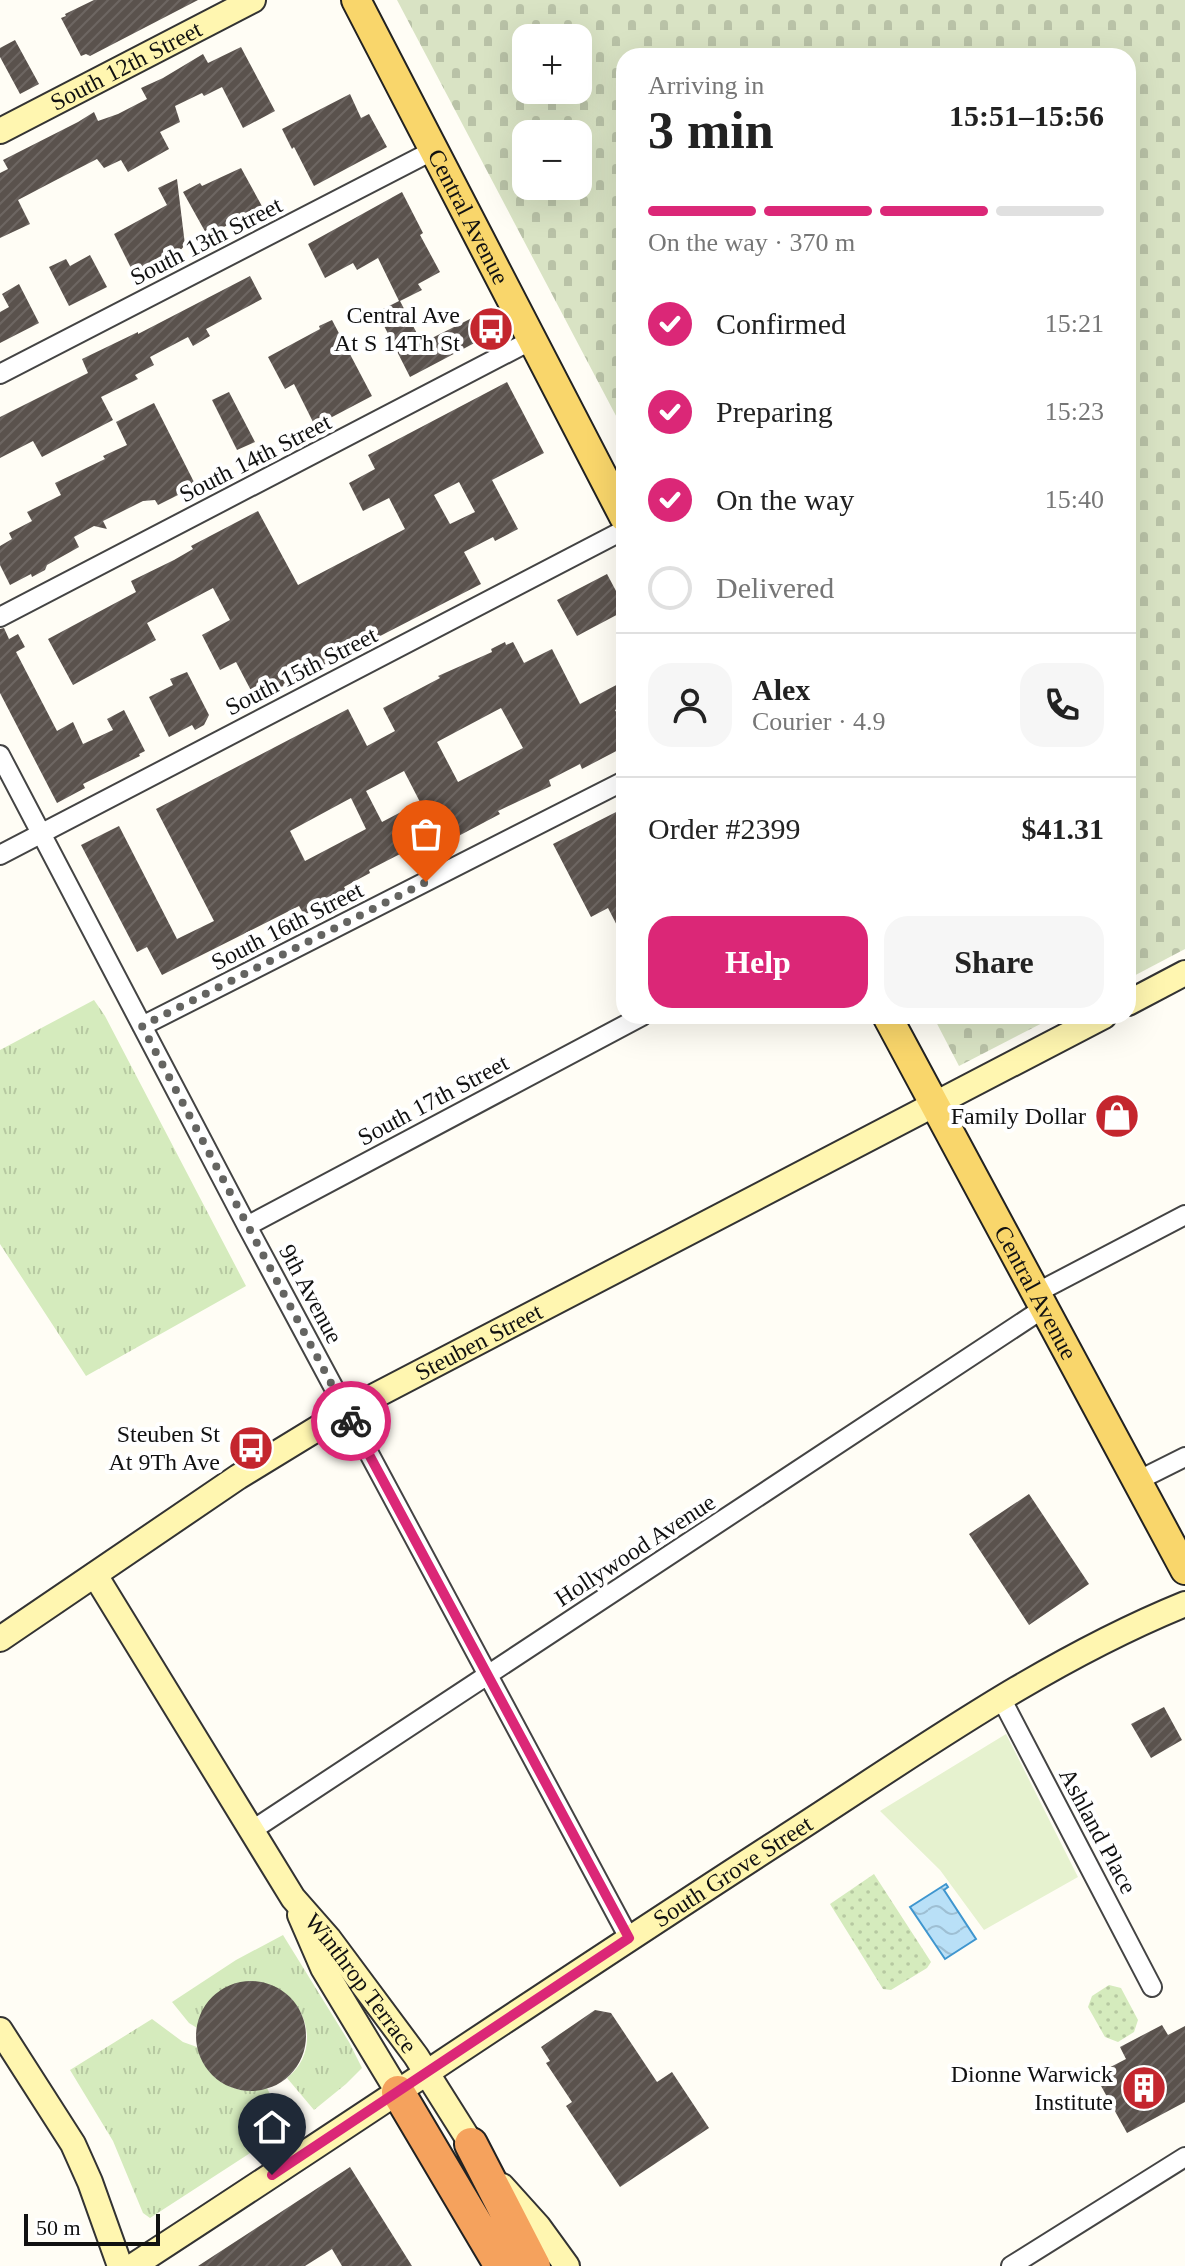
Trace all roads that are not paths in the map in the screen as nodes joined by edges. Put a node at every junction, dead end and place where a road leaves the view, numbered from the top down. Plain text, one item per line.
1 (253, 0) edge
2 (356, 0) edge
3 (0, 131) edge
4 (434, 150) junction
5 (532, 340) junction
6 (0, 374) edge
7 (616, 502) edge
8 (616, 534) edge
9 (0, 617) edge
10 (0, 755) edge
11 (616, 785) edge
12 (41, 834) junction
13 (0, 855) edge
14 (1185, 973) edge
15 (1136, 999) edge
16 (627, 1024) edge
17 (891, 1024) edge
18 (1089, 1024) edge
19 (142, 1026) junction
20 (935, 1105) junction
21 (1185, 1215) edge
22 (247, 1226) junction
23 (1040, 1300) junction
24 (346, 1411) junction
25 (1185, 1457) edge
26 (1137, 1481) junction
27 (1185, 1570) edge
28 (95, 1575) junction
29 (1185, 1604) edge
30 (0, 1639) edge
31 (488, 1676) junction
32 (1001, 1698) junction
33 (251, 1831) junction
34 (293, 1898) junction
35 (629, 1938) junction
36 (1152, 1987) dead end
37 (0, 2030) edge
38 (428, 2073) junction
39 (398, 2092) junction
40 (471, 2144) junction
41 (1185, 2157) edge
42 (120, 2266) edge
43 (133, 2266) edge
44 (501, 2266) edge
45 (534, 2266) edge
46 (567, 2266) edge
47 (1011, 2266) edge

1 - 3 main road, South 12th Street
2 - 4 main road, Central Avenue
4 - 5 main road, Central Avenue
4 - 6 street, South 13th Street
5 - 7 main road, Central Avenue
5 - 9 street, South 14th Street
8 - 12 street, South 15th Street
10 - 12 street, 9th Avenue
11 - 19 street, South 16th Street
12 - 13 street, South 15th Street
12 - 19 street, 9th Avenue
14 - 15 main road
16 - 22 street, South 17th Street
17 - 20 main road, Central Avenue
18 - 20 main road, Steuben Street
19 - 22 street, 9th Avenue
20 - 23 main road, Central Avenue
20 - 24 main road, Steuben Street
21 - 23 street, Hollywood Avenue
22 - 24 street, 9th Avenue
23 - 26 main road, Central Avenue
23 - 31 street, Hollywood Avenue
24 - 28 main road, Steuben Street
24 - 31 street, 9th Avenue
25 - 26 street
26 - 27 main road, Central Avenue
28 - 30 main road, Steuben Street
28 - 33 main road, Winthrop Terrace
29 - 32 main road, South Grove Street
31 - 33 street, Hollywood Avenue
31 - 35 street, 9th Avenue
32 - 35 main road, South Grove Street
32 - 36 street, Ashland Place
33 - 34 main road, Winthrop Terrace
34 - 38 main road, Winthrop Terrace
34 - 39 main road, Winthrop Terrace
35 - 38 main road, South Grove Street
37 - 42 main road
38 - 39 main road, South Grove Street
38 - 40 main road, Winthrop Terrace
39 - 43 main road, South Grove Street
39 - 44 highway
40 - 45 highway
40 - 46 main road, Winthrop Terrace
41 - 47 street

